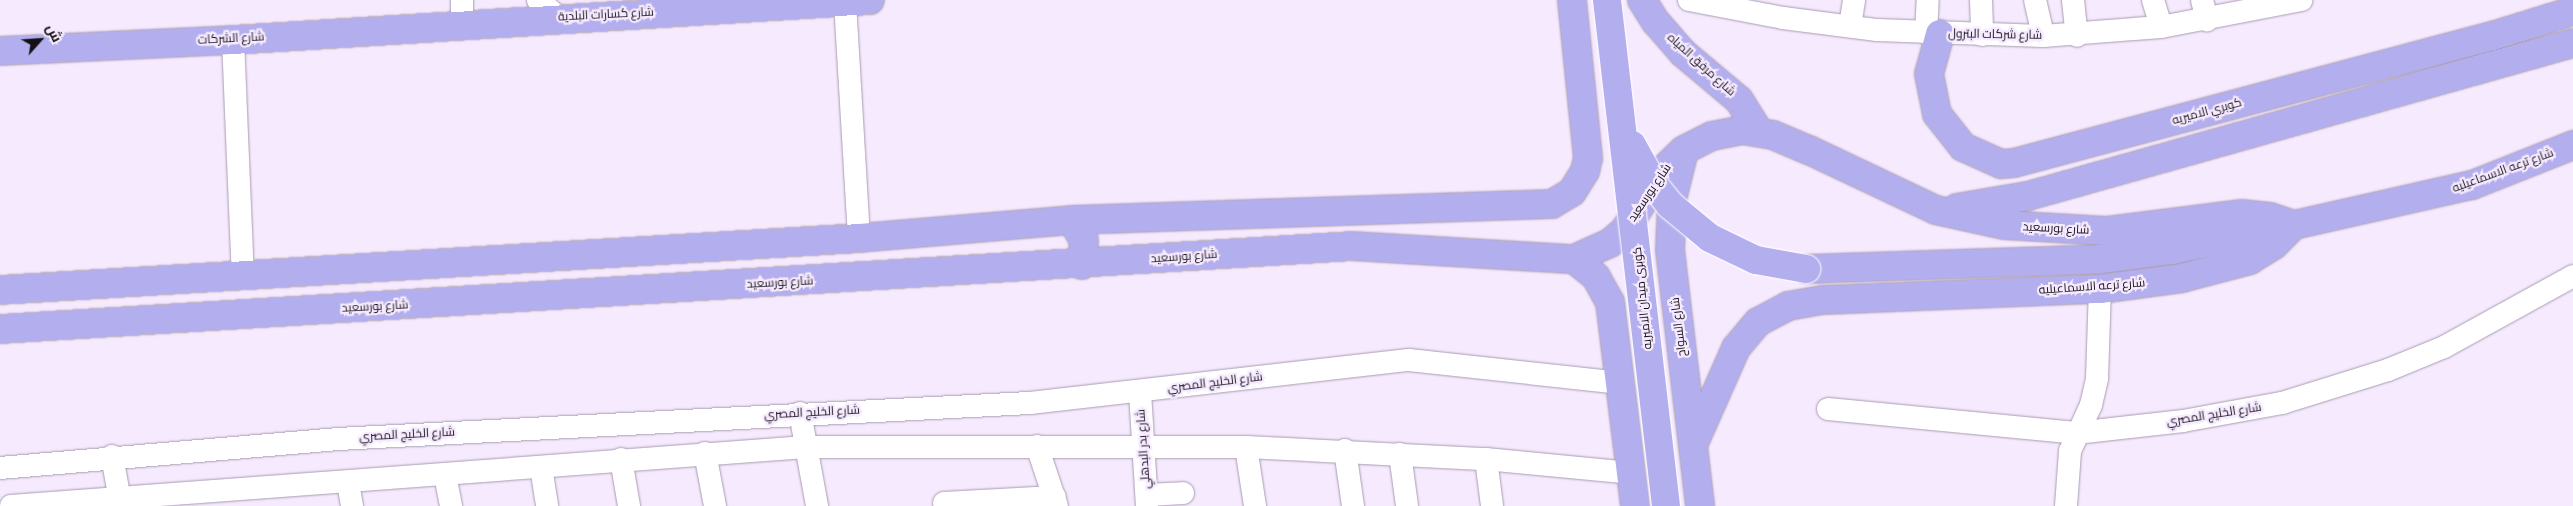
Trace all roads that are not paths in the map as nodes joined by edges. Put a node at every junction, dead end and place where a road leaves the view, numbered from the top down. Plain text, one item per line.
1 (1572, 0) edge
2 (1607, 0) edge
3 (1642, 0) edge
4 (1689, 0) edge
5 (1854, 0) edge
6 (1928, 0) edge
7 (1981, 0) edge
8 (2035, 0) edge
9 (2073, 0) edge
10 (2153, 0) edge
11 (2301, 0) edge
12 (858, 1) edge
13 (2257, 5) edge
14 (548, 9) edge
15 (1785, 9) edge
16 (2204, 10) edge
17 (2573, 10) edge
18 (462, 11) edge
19 (1850, 26) junction
20 (2161, 27) junction
21 (1933, 33) junction
22 (1982, 35) junction
23 (2043, 36) junction
24 (2077, 36) junction
25 (233, 40) junction
26 (2573, 43) edge
27 (0, 50) edge
28 (1623, 115) junction
29 (1758, 131) junction
30 (2573, 146) edge
31 (1684, 150) junction
32 (1936, 210) junction
33 (1130, 218) junction
34 (1072, 220) junction
35 (2294, 225) junction
36 (859, 238) junction
37 (1574, 259) junction
38 (1140, 260) junction
39 (1082, 265) junction
40 (2573, 276) edge
41 (243, 277) junction
42 (2100, 289) junction
43 (0, 290) edge
44 (1610, 302) junction
45 (1676, 307) junction
46 (0, 329) edge
47 (1622, 383) junction
48 (1140, 392) junction
49 (1828, 409) dead end
50 (800, 413) junction
51 (2076, 433) junction
52 (1143, 444) junction
53 (1693, 445) junction
54 (1037, 446) junction
55 (1246, 446) junction
56 (806, 447) junction
57 (1345, 450) junction
58 (705, 453) junction
59 (1400, 454) junction
60 (112, 456) junction
61 (1486, 458) junction
62 (621, 459) junction
63 (541, 467) junction
64 (0, 468) edge
65 (1632, 473) junction
66 (446, 475) junction
67 (348, 483) junction
68 (1183, 493) dead end
69 (1147, 500) edge
70 (120, 502) edge
71 (1056, 502) edge
72 (944, 503) dead end
73 (11, 506) edge
74 (352, 506) edge
75 (451, 506) edge
76 (547, 506) edge
77 (629, 506) edge
78 (715, 506) edge
79 (817, 506) edge
80 (1255, 506) edge
81 (1353, 506) edge
82 (1406, 506) edge
83 (1492, 506) edge
84 (1635, 506) edge
85 (1666, 506) edge
86 (1700, 506) edge
87 (2066, 506) edge

1 - 33 main road
2 - 28 main road, كوبرى ميدان الاميريه, bridge
3 - 29 main road, شارع مرفق المياه
4 - 15 street, شارع شركات البترول
5 - 19 street
6 - 21 street
7 - 22 street
8 - 23 street
9 - 24 street
10 - 20 street
11 - 13 street, شارع شركات البترول
12 - 14 main road, شارع كسارات البلدية
12 - 36 street
13 - 16 street, شارع شركات البترول
14 - 18 main road, شارع كسارات البلدية
15 - 19 street, شارع شركات البترول
16 - 20 street, شارع شركات البترول
17 - 21 main road, كوبري الاميريه
18 - 25 main road, شارع الشركات
19 - 21 street, شارع شركات البترول
20 - 24 street, شارع شركات البترول
21 - 22 street, شارع شركات البترول
22 - 23 street, شارع شركات البترول
23 - 24 street, شارع شركات البترول
25 - 27 main road, شارع الشركات
25 - 41 street
26 - 32 main road
28 - 35 main road, bridge
28 - 85 main road, كوبرى ميدان الاميريه, bridge
29 - 31 main road, شارع بورسعيد
29 - 32 main road, شارع بورسعيد
30 - 35 main road, شارع ترعه الاسماعيليه
31 - 37 main road, شارع بورسعيد
31 - 45 main road, شارع السواح
32 - 35 main road, شارع بورسعيد
33 - 34 main road
33 - 38 main road
34 - 36 main road
34 - 39 main road
35 - 42 main road, شارع ترعه الاسماعيليه
36 - 41 main road
37 - 38 main road, شارع بورسعيد
37 - 44 main road
38 - 39 main road, شارع بورسعيد
39 - 46 main road, شارع بورسعيد
40 - 51 street, شارع الخليج المصري
41 - 43 main road
42 - 51 street
42 - 53 main road, شارع ترعه الاسماعيليه
44 - 45 main road
44 - 47 main road
45 - 53 main road, شارع السواح
47 - 48 street, شارع الخليج المصري
47 - 65 main road
48 - 50 street, شارع الخليج المصري
48 - 52 street, شارع بدر البدهلي
49 - 51 street, شارع الخليج المصري
50 - 56 street
50 - 60 street, شارع الخليج المصري
51 - 87 street
52 - 54 street
52 - 55 street
52 - 69 street, شارع بدر البدهلي
53 - 86 main road, شارع السواح
54 - 56 street
54 - 71 street
55 - 57 street
55 - 80 street
56 - 58 street
56 - 79 street
57 - 59 street
57 - 81 street
58 - 62 street
58 - 78 street
59 - 61 street
59 - 82 street
60 - 64 street, شارع الخليج المصري
60 - 70 street
61 - 65 street
61 - 83 street
62 - 63 street
62 - 77 street
63 - 66 street
63 - 76 street
65 - 84 main road
66 - 67 street
66 - 75 street
67 - 70 street
67 - 74 street
68 - 69 street
70 - 73 street
71 - 72 street

